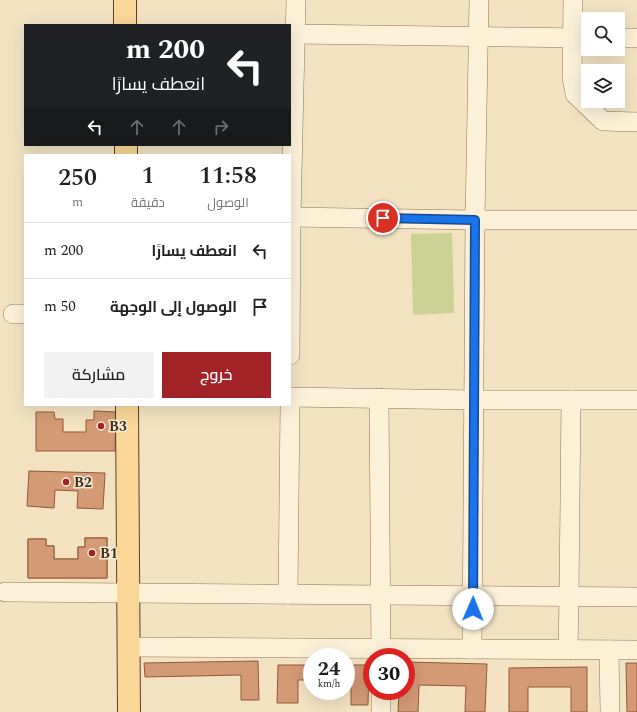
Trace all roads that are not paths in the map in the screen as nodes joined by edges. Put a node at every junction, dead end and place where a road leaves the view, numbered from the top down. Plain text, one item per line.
1 (125, 0) edge
2 (296, 0) edge
3 (479, 0) edge
4 (573, 0) edge
5 (125, 24) edge
6 (296, 34) junction
7 (478, 36) junction
8 (580, 37) edge
9 (625, 38) edge
10 (637, 38) edge
11 (637, 122) edge
12 (291, 217) edge
13 (475, 220) junction
14 (637, 220) edge
15 (291, 397) edge
16 (379, 398) junction
17 (474, 400) junction
18 (571, 400) junction
19 (637, 400) edge
20 (127, 406) edge
21 (290, 406) edge
22 (5, 592) dead end
23 (128, 593) junction
24 (288, 594) junction
25 (380, 595) junction
26 (473, 596) junction
27 (569, 596) junction
28 (637, 597) edge
29 (128, 647) junction
30 (381, 648) edge
31 (472, 649) junction
32 (568, 650) junction
33 (609, 650) junction
34 (637, 650) edge
35 (415, 652) edge
36 (363, 653) edge
37 (381, 700) edge
38 (129, 712) edge
39 (381, 712) edge
40 (610, 712) edge

1 - 5 main road
2 - 6 street
3 - 7 street
4 - 8 street
6 - 7 street
6 - 12 street
7 - 8 street
7 - 13 street
8 - 11 street
9 - 10 street
12 - 13 street
13 - 14 street
13 - 17 street
15 - 16 street
16 - 17 street
16 - 25 street
17 - 18 street
17 - 26 street
18 - 19 street
18 - 27 street
20 - 23 main road
21 - 24 street
22 - 23 street
23 - 24 street
23 - 29 main road
24 - 25 street
25 - 26 street
25 - 30 street
26 - 27 street
26 - 31 street
27 - 28 street
27 - 32 street
29 - 36 street
29 - 38 main road
31 - 32 street
31 - 35 street
32 - 33 street
33 - 34 street
33 - 40 street
37 - 39 street

